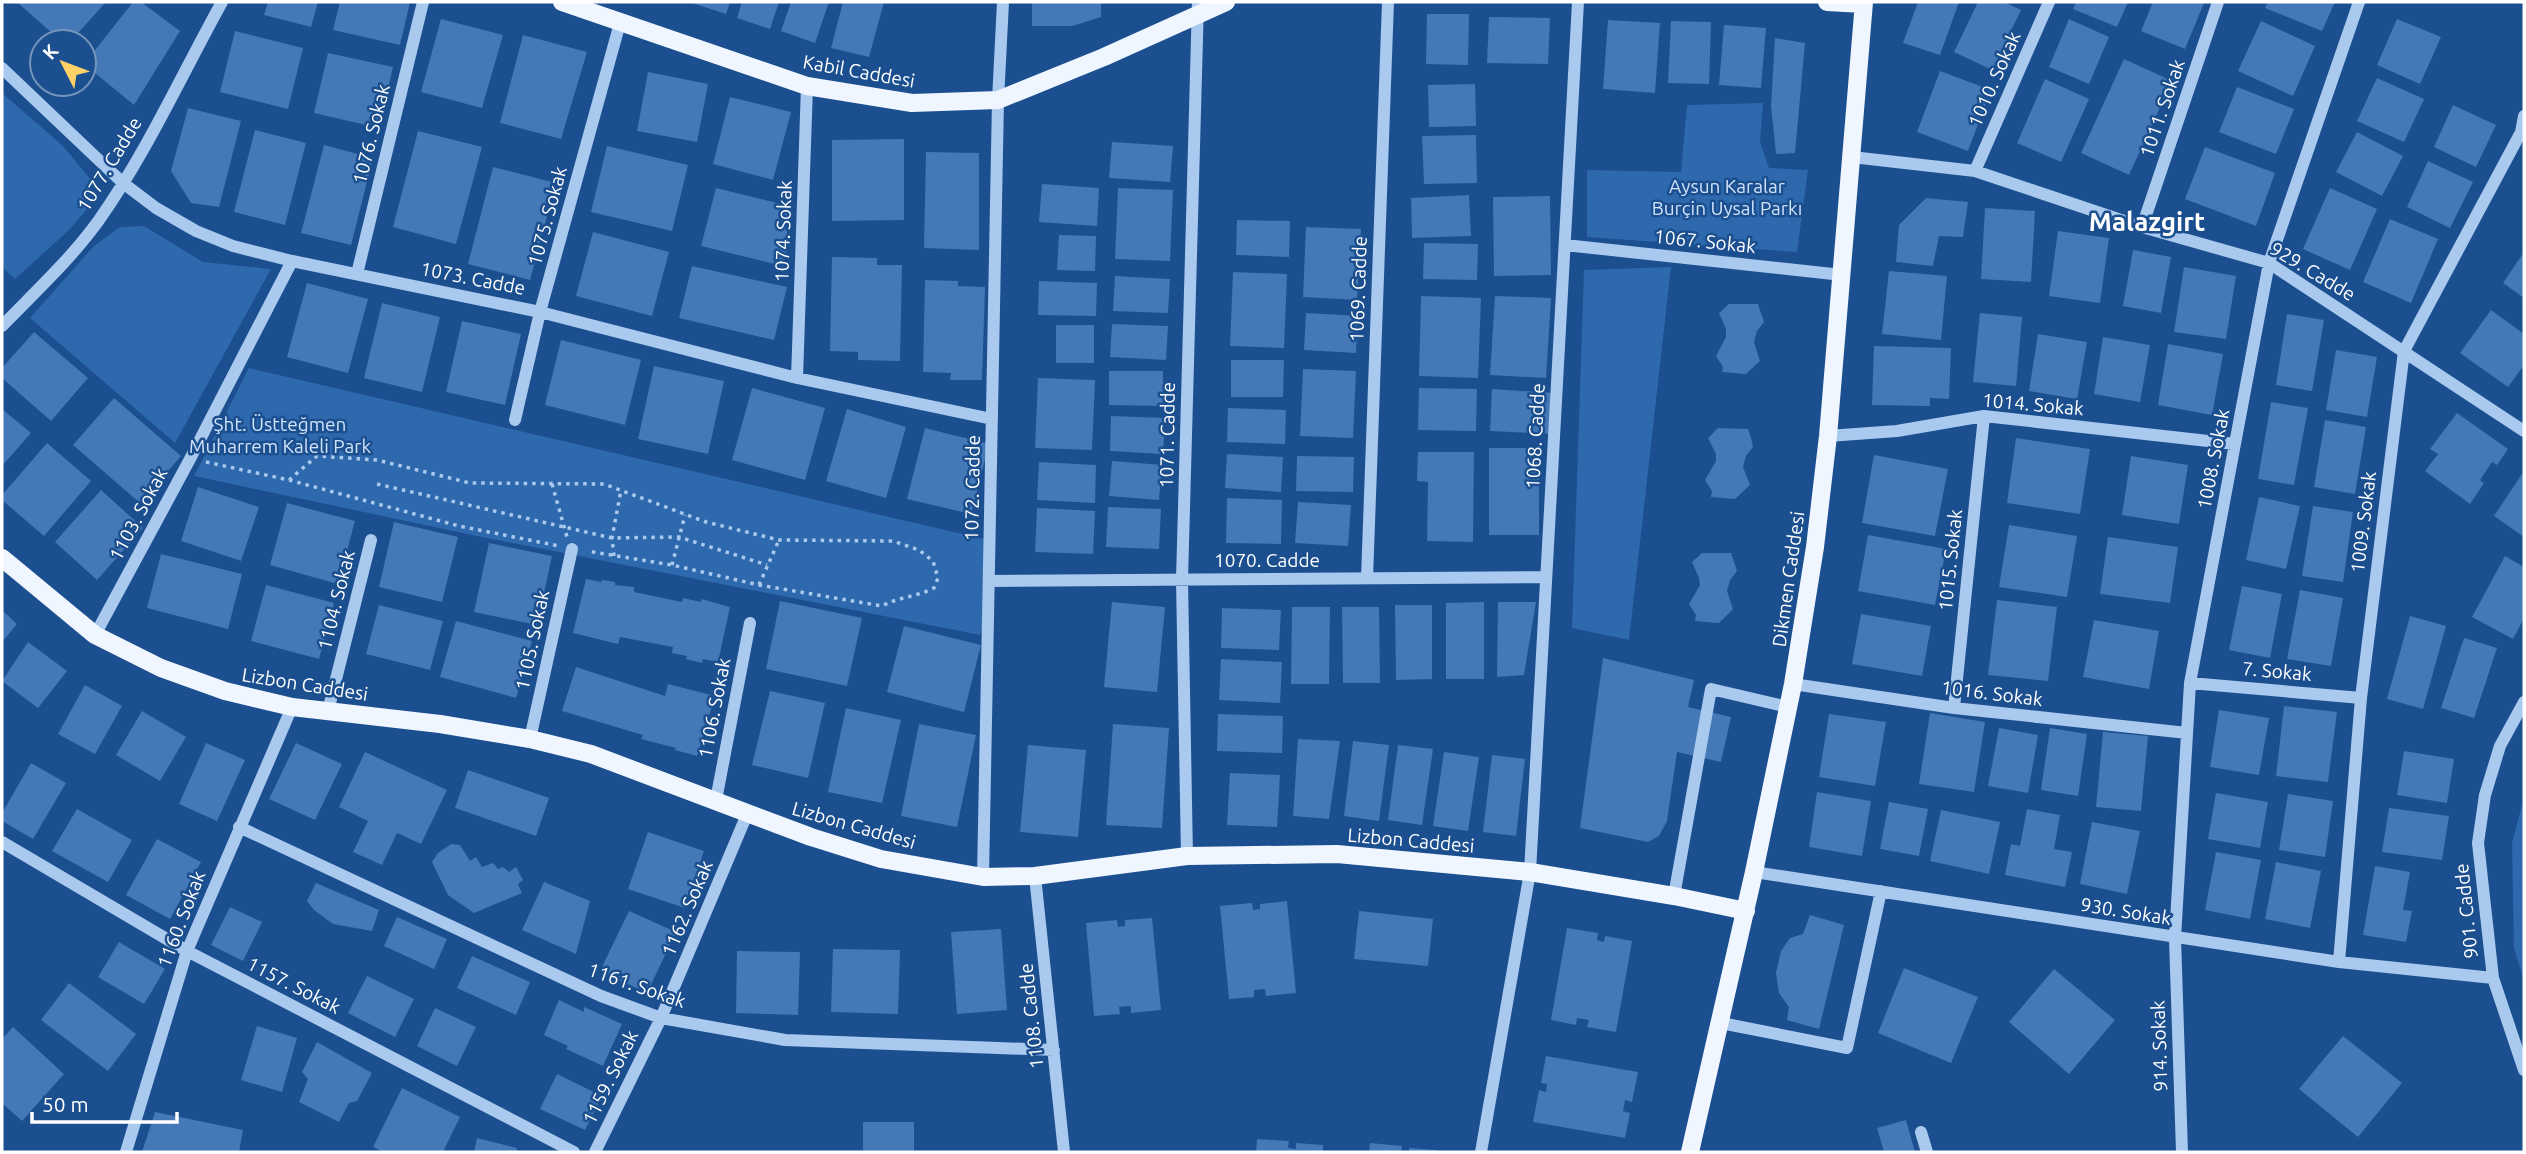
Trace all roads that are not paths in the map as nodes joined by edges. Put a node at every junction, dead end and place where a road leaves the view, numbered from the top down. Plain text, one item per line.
1 (222, 2) edge
2 (423, 2) edge
3 (562, 2) edge
4 (1003, 2) edge
5 (1226, 2) edge
6 (1388, 2) edge
7 (1578, 2) edge
8 (1827, 2) edge
9 (2049, 2) edge
10 (2218, 2) edge
11 (2360, 2) edge
12 (1863, 3) edge
13 (1197, 9) edge
14 (620, 23) junction
15 (2, 68) edge
16 (807, 86) junction
17 (998, 100) junction
18 (2524, 116) edge
19 (1852, 158) junction
20 (1975, 171) junction
21 (123, 183) junction
22 (2142, 227) junction
23 (1565, 245) junction
24 (292, 261) junction
25 (2269, 263) junction
26 (357, 274) junction
27 (1842, 275) junction
28 (540, 312) junction
29 (2, 326) edge
30 (2404, 351) junction
31 (797, 378) junction
32 (1984, 416) junction
33 (992, 419) junction
34 (515, 420) dead end
35 (2524, 431) edge
36 (1828, 436) junction
37 (2235, 444) junction
38 (370, 540) dead end
39 (572, 549) road end
40 (2, 558) edge
41 (1546, 577) junction
42 (1367, 578) junction
43 (1182, 580) junction
44 (989, 581) junction
45 (750, 623) dead end
46 (95, 635) junction
47 (2190, 683) junction
48 (1793, 684) junction
49 (2361, 698) junction
50 (2524, 702) edge
51 (292, 707) junction
52 (1788, 707) junction
53 (1954, 708) junction
54 (328, 711) junction
55 (2187, 733) junction
56 (530, 738) junction
57 (716, 800) junction
58 (748, 812) junction
59 (239, 827) junction
60 (2, 842) edge
61 (1187, 856) junction
62 (1530, 872) junction
63 (1754, 872) junction
64 (1035, 876) junction
65 (983, 877) junction
66 (1881, 891) junction
67 (1674, 896) junction
68 (1746, 911) junction
69 (2175, 938) junction
70 (187, 951) junction
71 (2339, 962) junction
72 (2493, 978) junction
73 (661, 1018) junction
74 (1721, 1023) junction
75 (1054, 1051) junction
76 (2524, 1070) edge
77 (1921, 1132) dead end
78 (126, 1152) edge
79 (574, 1152) edge
80 (595, 1152) edge
81 (1064, 1152) edge
82 (1481, 1152) edge
83 (1690, 1152) edge
84 (1927, 1152) edge
85 (2182, 1152) edge

1 - 21 street, 1077. Cadde
2 - 26 street, 1076. Sokak
3 - 14 main road, Kabil Caddesi
4 - 17 street, 1072. Cadde
5 - 13 main road, Kabil Caddesi
6 - 42 street, 1069. Cadde
7 - 23 street, 1068. Cadde
8 - 12 main road
9 - 20 street, 1010. Sokak
10 - 22 street, 1011. Sokak
11 - 25 street, 1008. Sokak
12 - 19 main road, Dikmen Caddesi
13 - 17 main road, Kabil Caddesi
13 - 43 street, 1071. Cadde
14 - 16 main road, Kabil Caddesi
14 - 28 street, 1075. Sokak
15 - 21 street, 1073. Cadde
16 - 17 main road, Kabil Caddesi
16 - 31 street, 1074. Sokak
17 - 33 street, 1072. Cadde
18 - 30 street, 1009. Sokak
19 - 20 street, 929. Cadde
19 - 27 main road, Dikmen Caddesi
20 - 22 street, 929. Cadde
21 - 24 street, 1073. Cadde
21 - 29 street, 1077. Cadde
22 - 25 street, 929. Cadde
23 - 27 street, 1067. Sokak
23 - 41 street, 1068. Cadde
24 - 26 street, 1073. Cadde
24 - 46 street, 1103. Sokak
25 - 30 street, 929. Cadde
25 - 37 street, 1008. Sokak
26 - 28 street, 1073. Cadde
27 - 36 main road, Dikmen Caddesi
28 - 31 street, 1073. Cadde
28 - 34 street, 1075. Sokak
30 - 35 street, 929. Cadde
30 - 49 street, 1009. Sokak
31 - 33 street, 1073. Cadde
32 - 36 street, 1014. Sokak
32 - 37 street, 1014. Sokak
32 - 53 street, 1015. Sokak
33 - 44 street, 1072. Cadde
36 - 48 main road, Dikmen Caddesi
37 - 47 street, 1008. Sokak
38 - 54 street, 1104. Sokak
39 - 56 street, 1105. Sokak
40 - 46 main road, Lizbon Caddesi
41 - 42 street, 1070. Cadde
41 - 62 street, 1068. Cadde
42 - 43 street, 1070. Cadde
43 - 44 street, 1070. Cadde
43 - 61 street, 1071. Cadde
44 - 65 street, 1072. Cadde
45 - 57 street, 1106. Sokak
46 - 51 main road, Lizbon Caddesi
47 - 49 street, 7. Sokak
47 - 55 street, 1008. Sokak
48 - 52 main road, Dikmen Caddesi
48 - 53 street, 1016. Sokak
49 - 71 street, 1009. Sokak
50 - 72 street, 901. Cadde
51 - 54 main road, Lizbon Caddesi
51 - 59 street, 1160. Sokak
52 - 63 main road, Dikmen Caddesi
52 - 67 street
53 - 55 street, 1016. Sokak
54 - 56 main road, Lizbon Caddesi
55 - 69 street, 1008. Sokak
56 - 57 main road, Lizbon Caddesi
57 - 58 main road, Lizbon Caddesi
58 - 65 main road, Lizbon Caddesi
58 - 73 street, 1162. Sokak
59 - 70 street, 1160. Sokak
59 - 73 street, 1161. Sokak
60 - 70 street, 1157. Sokak
61 - 62 main road, Lizbon Caddesi
61 - 64 main road, Lizbon Caddesi
62 - 67 main road, Lizbon Caddesi
62 - 82 street, 1068. Cadde
63 - 66 street, 930. Sokak
63 - 68 main road, Dikmen Caddesi
64 - 65 main road, Lizbon Caddesi
64 - 75 street, 1108. Cadde
66 - 69 street, 930. Sokak
66 - 74 street
67 - 68 main road, Lizbon Caddesi
68 - 74 main road, Dikmen Caddesi
69 - 71 street, 930. Sokak
69 - 85 street, 914. Sokak
70 - 78 street, 1160. Sokak
70 - 79 street, 1157. Sokak
71 - 72 street, 930. Sokak
72 - 76 street, 901. Cadde
73 - 75 street, 1161. Sokak
73 - 80 street, 1159. Sokak
74 - 83 main road, Dikmen Caddesi
75 - 81 street, 1108. Cadde
77 - 84 street

